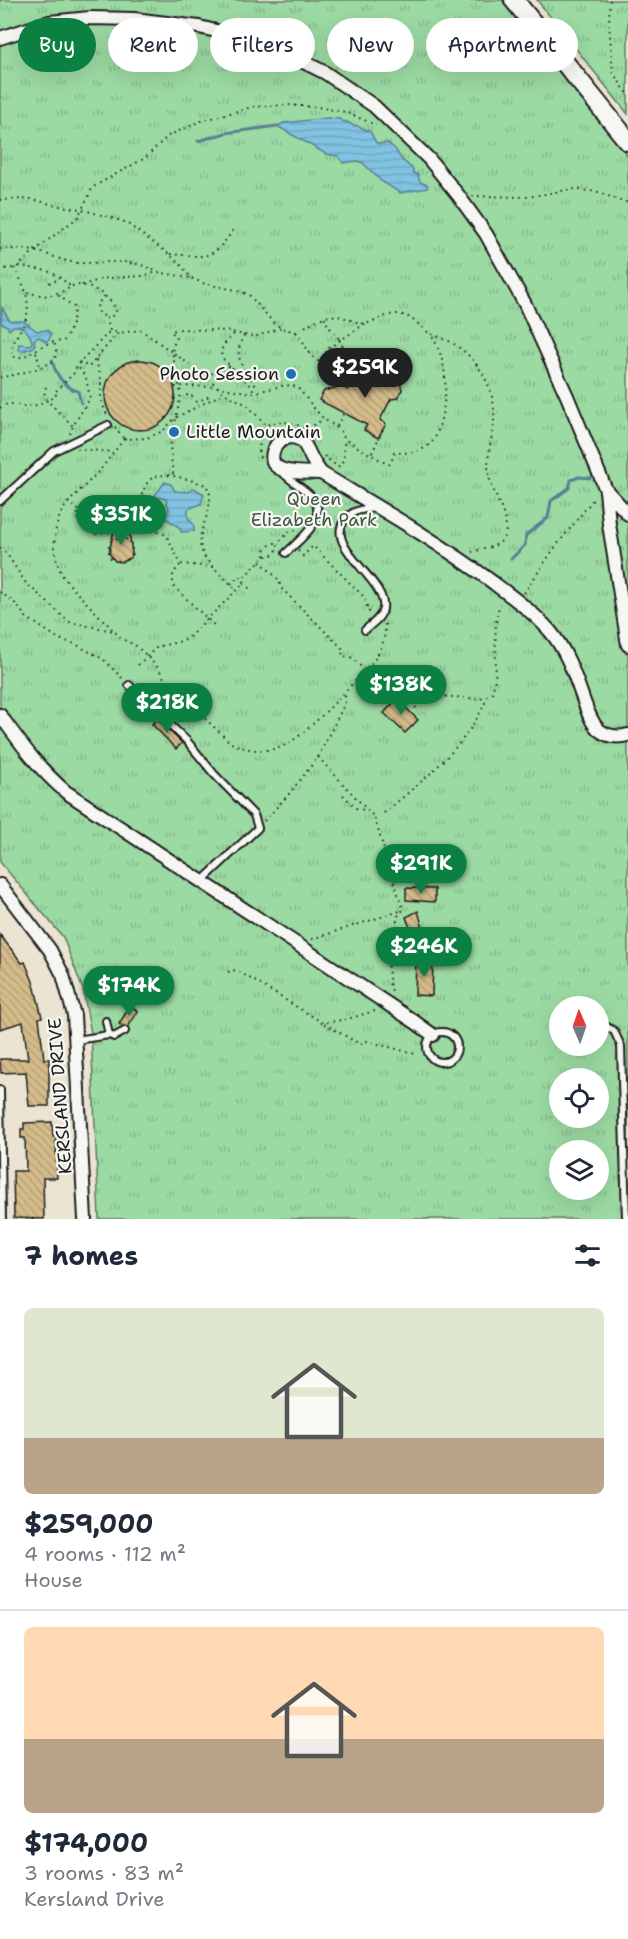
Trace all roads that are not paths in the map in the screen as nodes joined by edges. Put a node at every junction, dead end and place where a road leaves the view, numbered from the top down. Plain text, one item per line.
1 (514, 0) edge
2 (0, 38) edge
3 (628, 141) edge
4 (108, 424) dead end
5 (280, 469) junction
6 (321, 473) junction
7 (602, 492) junction
8 (0, 501) edge
9 (380, 508) junction
10 (628, 514) edge
11 (286, 553) dead end
12 (366, 630) dead end
13 (628, 645) edge
14 (129, 685) road end
15 (0, 715) edge
16 (628, 735) edge
17 (201, 881) junction
18 (0, 885) edge
19 (106, 1021) dead end
20 (609, 1028) edge
21 (124, 1031) dead end
22 (110, 1035) junction
23 (433, 1035) junction
24 (76, 1040) junction
25 (0, 1090) edge
26 (2, 1219) edge
27 (85, 1219) edge
28 (626, 1219) edge

1 - 3 street
2 - 7 street
4 - 8 lane
5 - 6 street
5 - 6 street
5 - 11 lane
6 - 9 street
7 - 10 street
7 - 13 street
9 - 12 lane
9 - 16 street
14 - 17 lane
15 - 17 street
17 - 23 street
18 - 24 street, KERSLAND DRIVE
19 - 22 lane
20 - 28 lane
21 - 22 lane
22 - 24 lane
23 - 23 lane
24 - 27 street, KERSLAND DRIVE
25 - 26 lane

